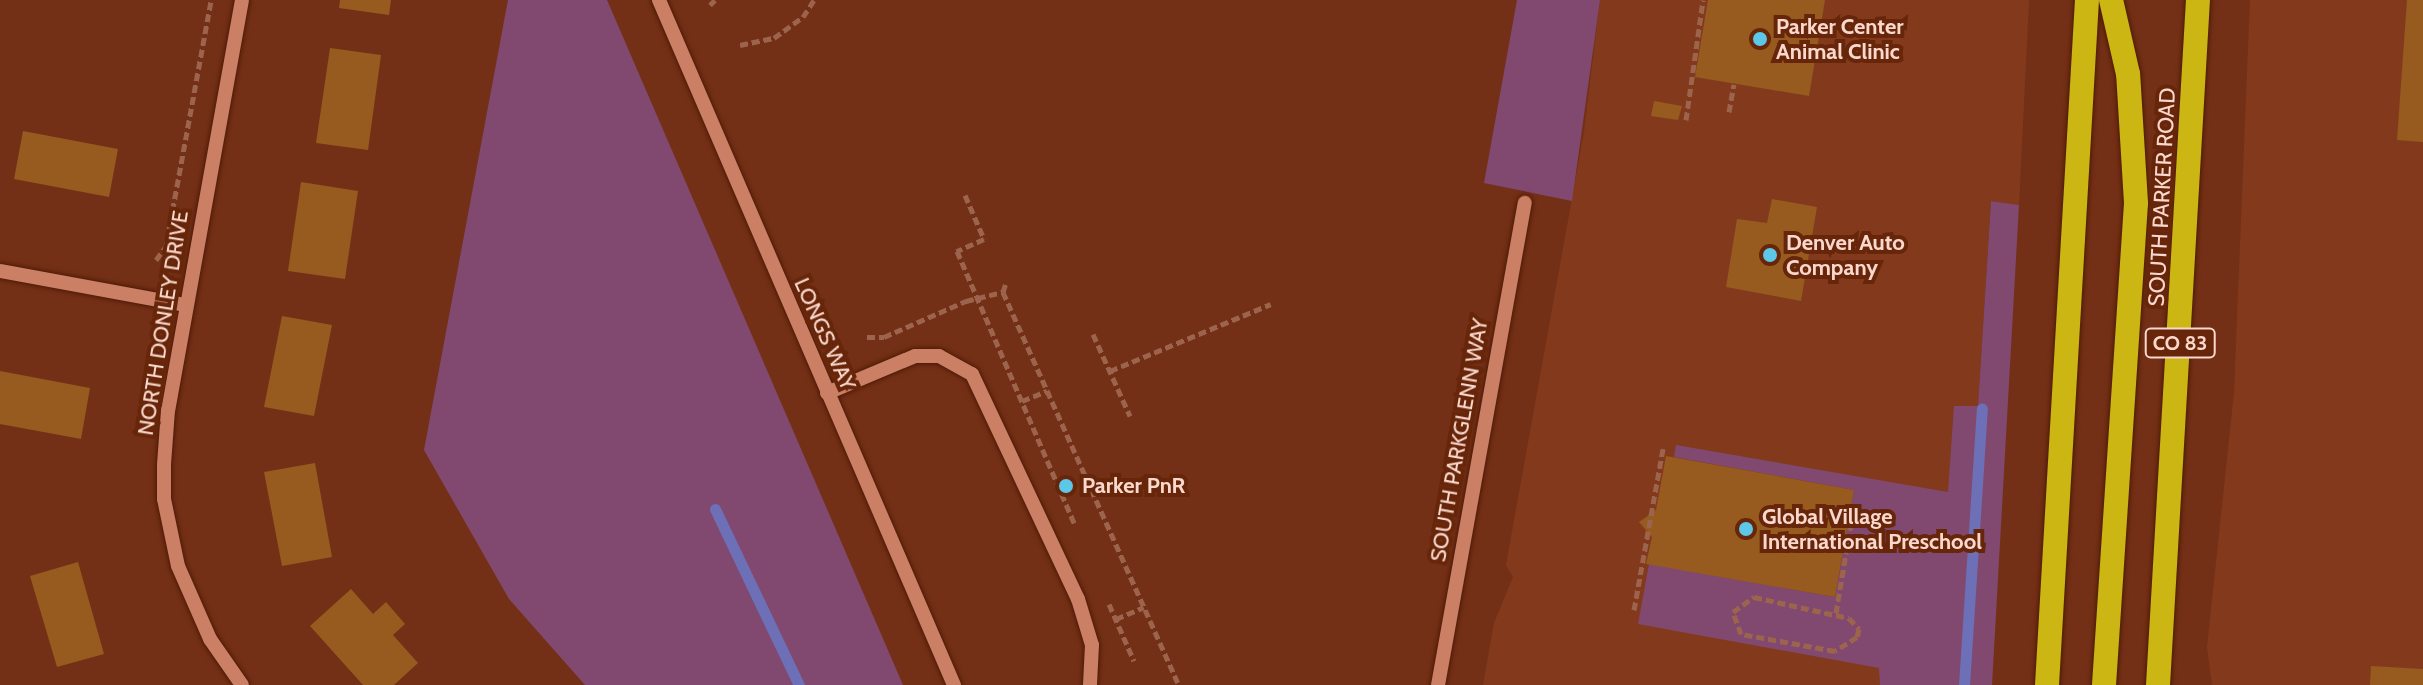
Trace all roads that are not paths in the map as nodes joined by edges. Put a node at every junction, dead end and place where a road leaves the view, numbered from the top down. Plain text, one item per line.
1 (242, 0) edge
2 (659, 0) edge
3 (2087, 0) edge
4 (2111, 0) edge
5 (2198, 0) edge
6 (1525, 203) dead end
7 (0, 271) edge
8 (186, 305) junction
9 (827, 393) junction
10 (242, 685) edge
11 (954, 685) edge
12 (1090, 685) edge
13 (1438, 685) edge
14 (2047, 685) edge
15 (2104, 685) edge
16 (2158, 685) edge

1 - 8 street, NORTH DONLEY DRIVE
2 - 9 street, LONGS WAY
3 - 14 highway
4 - 15 highway
5 - 16 highway, SOUTH PARKER ROAD / CO 83
6 - 13 street, SOUTH PARKGLENN WAY
7 - 8 street
8 - 10 street, NORTH DONLEY DRIVE
9 - 11 street, LONGS WAY
9 - 12 street

